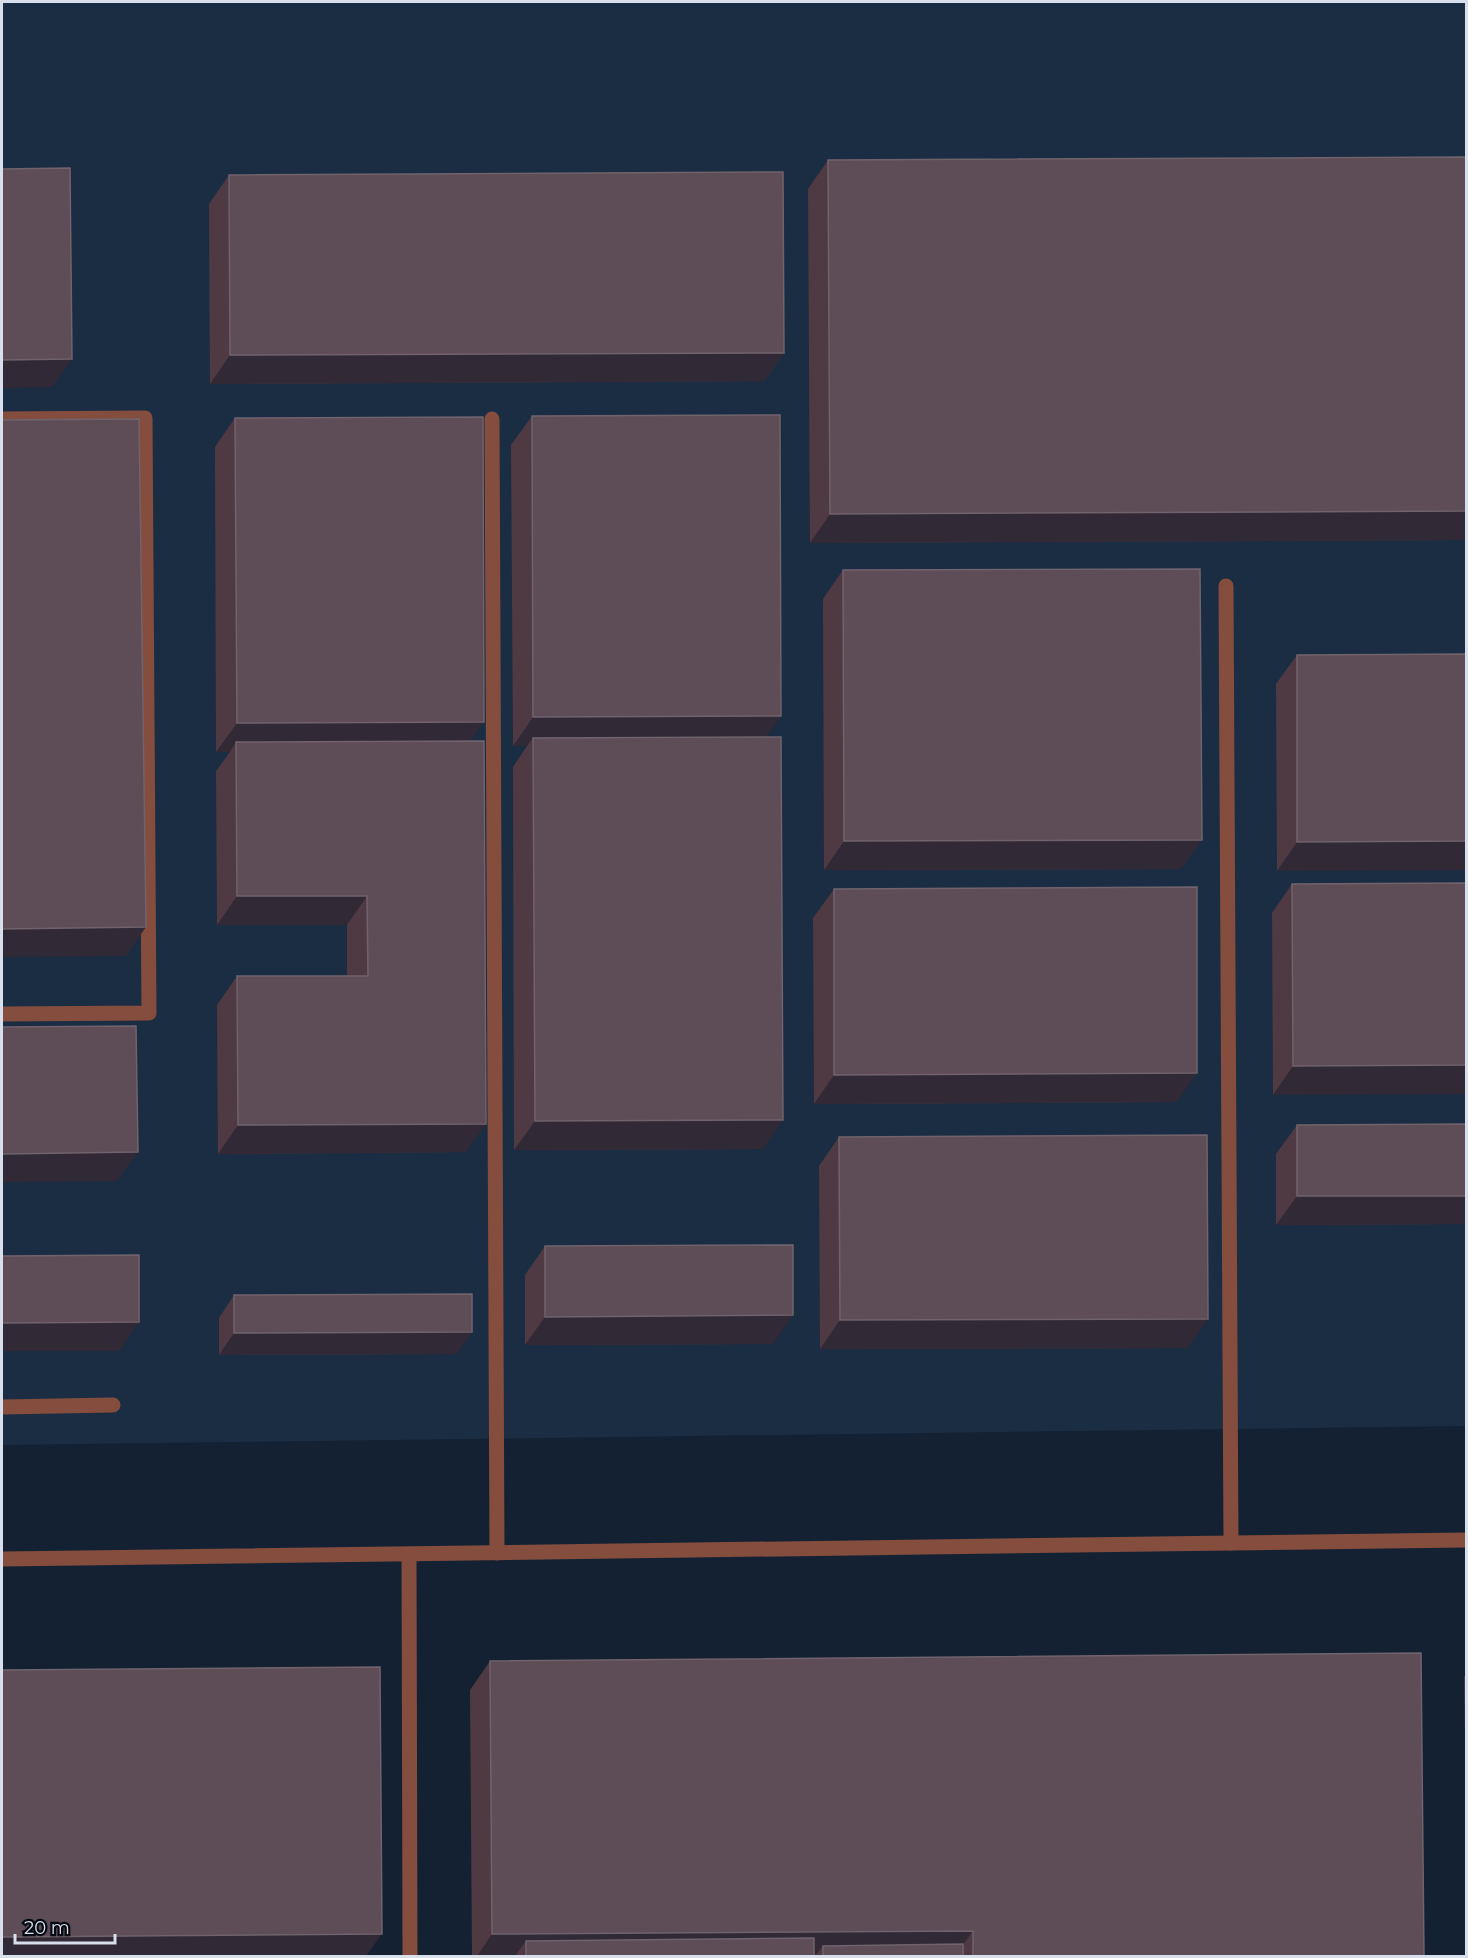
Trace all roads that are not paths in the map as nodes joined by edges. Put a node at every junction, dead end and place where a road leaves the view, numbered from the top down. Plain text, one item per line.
1 (2, 419) edge
2 (492, 419) dead end
3 (1226, 586) dead end
4 (2, 1014) edge
5 (113, 1405) dead end
6 (2, 1407) edge
7 (1467, 1540) edge
8 (1231, 1543) junction
9 (497, 1553) junction
10 (409, 1554) junction
11 (2, 1559) edge
12 (410, 1956) edge

1 - 4 street
2 - 9 street
3 - 8 street
5 - 6 street
7 - 8 street
8 - 9 street
9 - 10 street
10 - 11 street
10 - 12 street

